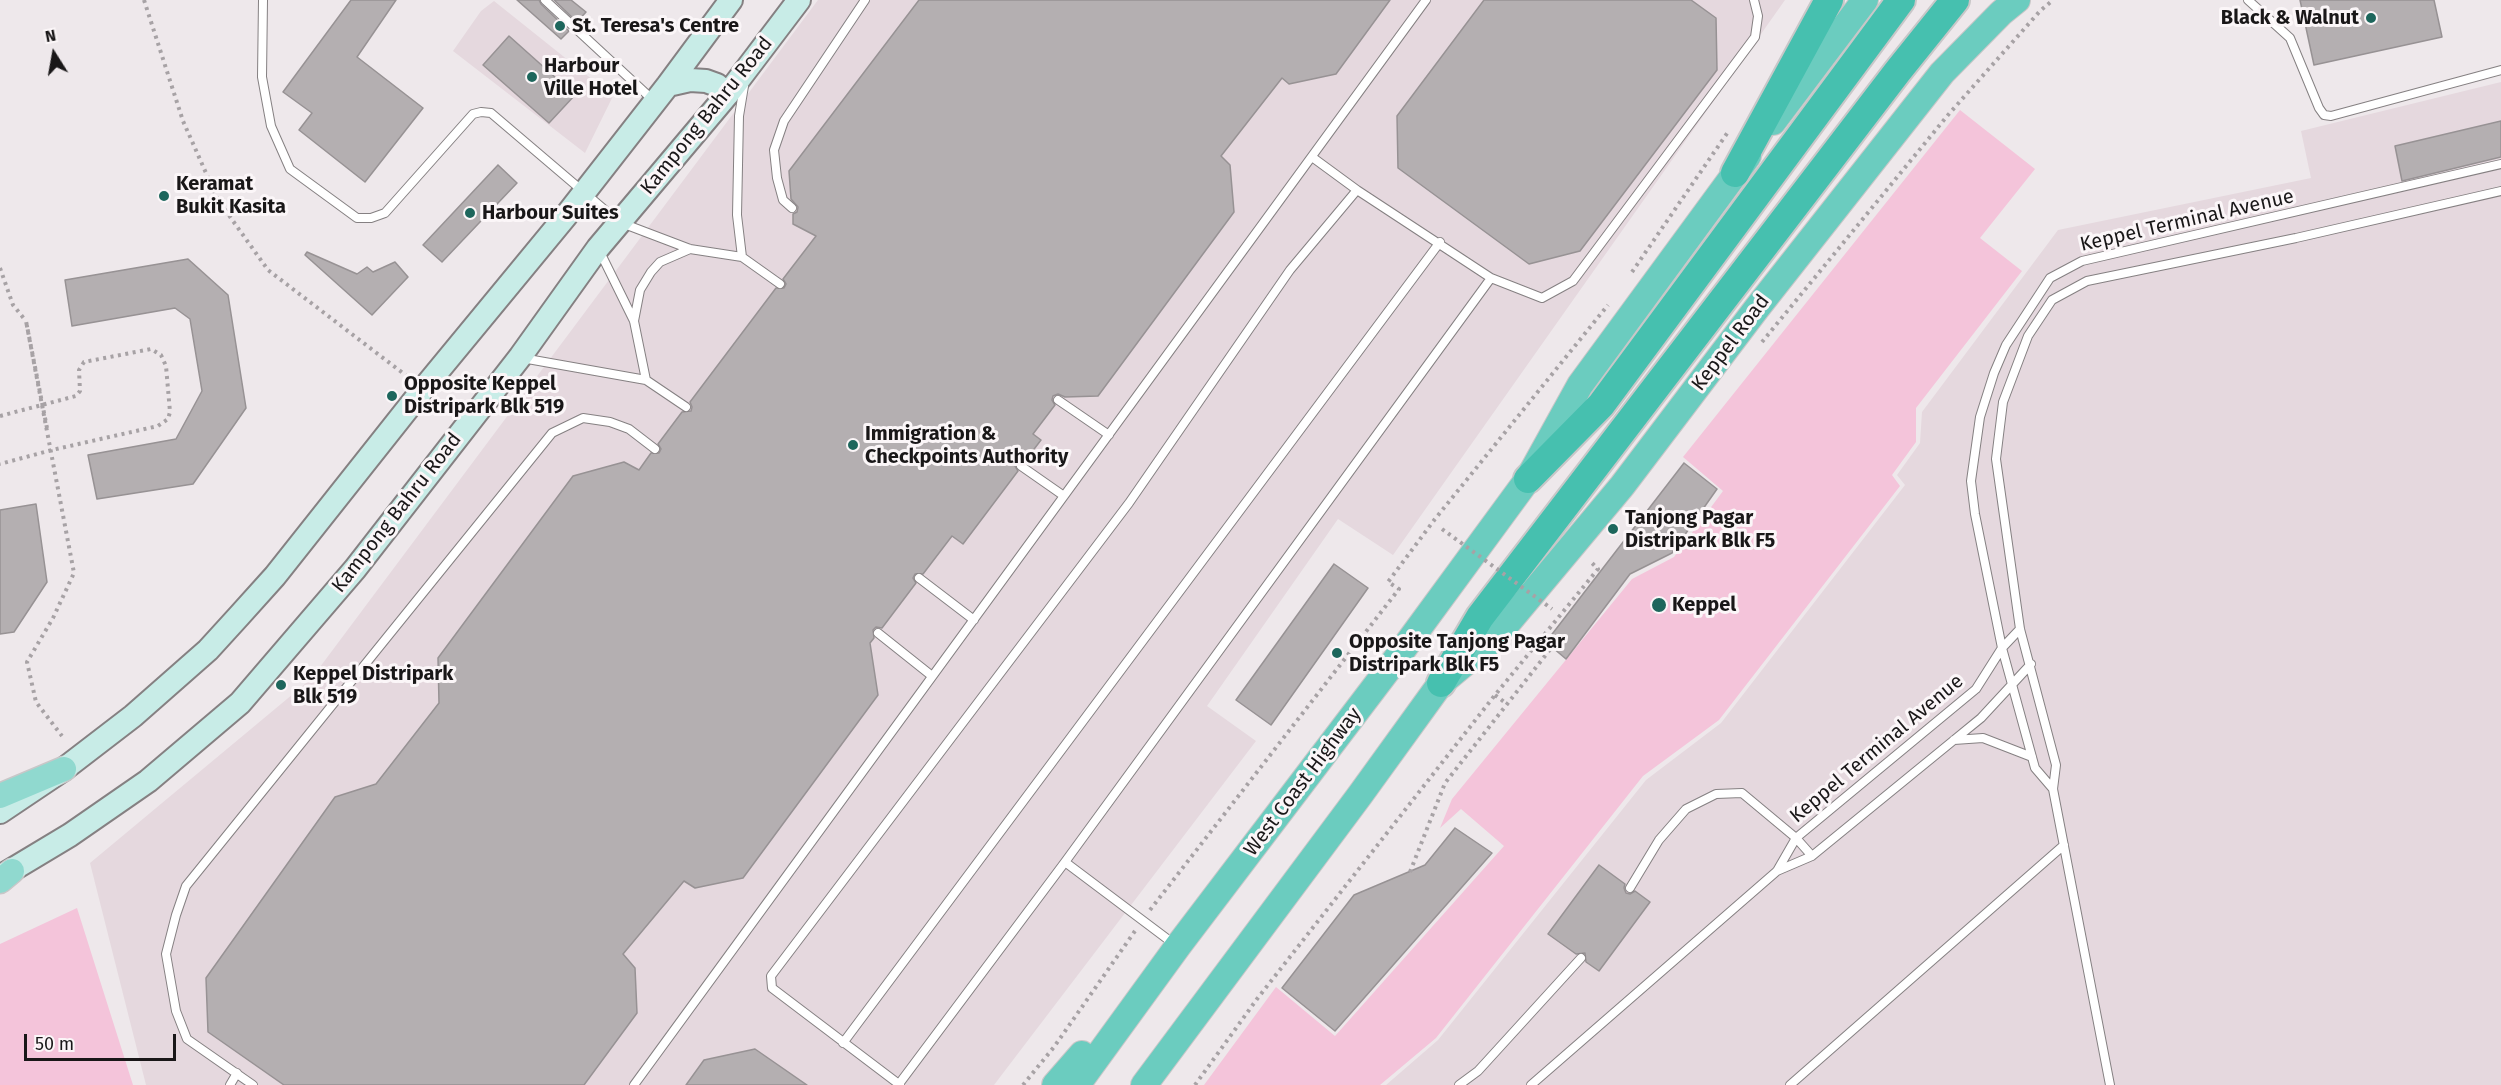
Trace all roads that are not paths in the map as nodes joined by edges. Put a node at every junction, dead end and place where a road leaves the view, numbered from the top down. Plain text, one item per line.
1 (263, 0) edge
2 (545, 0) edge
3 (731, 0) edge
4 (799, 0) edge
5 (865, 0) edge
6 (1426, 0) edge
7 (1755, 0) edge
8 (1829, 0) edge
9 (1865, 0) edge
10 (1901, 0) edge
11 (1955, 0) edge
12 (2018, 0) edge
13 (2248, 0) edge
14 (747, 68) junction
15 (2501, 70) edge
16 (662, 93) junction
17 (727, 94) junction
18 (1312, 157) junction
19 (2501, 164) edge
20 (1735, 173) junction
21 (1357, 190) junction
22 (2501, 191) edge
23 (584, 193) junction
24 (792, 208) dead end
25 (619, 222) junction
26 (1440, 242) junction
27 (598, 248) junction
28 (690, 249) junction
29 (742, 257) junction
30 (1491, 278) junction
31 (780, 284) dead end
32 (634, 321) junction
33 (520, 357) junction
34 (646, 380) junction
35 (1058, 400) dead end
36 (686, 407) dead end
37 (1108, 435) junction
38 (655, 449) dead end
39 (1021, 466) dead end
40 (1528, 478) junction
41 (1064, 496) junction
42 (919, 578) dead end
43 (974, 620) junction
44 (2020, 630) junction
45 (878, 633) dead end
46 (2002, 648) junction
47 (2031, 664) junction
48 (932, 676) junction
49 (1441, 683) junction
50 (2012, 686) junction
51 (1954, 740) junction
52 (2032, 756) junction
53 (64, 770) junction
54 (2053, 789) junction
55 (0, 796) edge
56 (0, 812) edge
57 (1796, 838) junction
58 (2064, 846) junction
59 (1812, 856) junction
60 (1065, 862) junction
61 (1777, 871) junction
62 (4, 877) edge
63 (1630, 888) dead end
64 (1178, 946) junction
65 (1581, 958) dead end
66 (843, 1043) junction
67 (237, 1073) junction
68 (900, 1084) edge
69 (230, 1085) edge
70 (253, 1085) edge
71 (634, 1085) edge
72 (1054, 1085) edge
73 (1077, 1085) edge
74 (1144, 1085) edge
75 (1460, 1085) edge
76 (1531, 1085) edge
77 (1790, 1085) edge
78 (2110, 1085) edge

1 - 23 lane
2 - 16 lane
3 - 16 main road
4 - 14 main road, Kampong Bahru Road
5 - 24 lane
6 - 18 lane
7 - 30 lane
8 - 20 highway
9 - 20 highway
10 - 40 highway
11 - 49 highway
12 - 49 highway, Keppel Road
13 - 15 lane
14 - 17 main road, Kampong Bahru Road
14 - 29 lane
16 - 17 main road
16 - 23 main road
17 - 25 main road, Kampong Bahru Road
18 - 21 lane
18 - 37 lane
19 - 46 lane, Keppel Terminal Avenue
20 - 40 highway
21 - 26 lane
21 - 66 lane
22 - 44 lane, Keppel Terminal Avenue
23 - 25 lane
23 - 53 main road
25 - 27 main road, Kampong Bahru Road
25 - 28 lane
26 - 30 lane
26 - 66 lane
27 - 32 lane
27 - 33 main road, Kampong Bahru Road
28 - 29 lane
28 - 32 lane
29 - 31 lane
30 - 60 lane
32 - 34 lane
33 - 34 lane
33 - 62 main road, Kampong Bahru Road
34 - 36 lane
35 - 37 lane
37 - 41 lane
38 - 67 lane
39 - 41 lane
40 - 64 highway, West Coast Highway
41 - 43 lane
42 - 43 lane
43 - 48 lane
44 - 46 lane
44 - 47 lane, Keppel Terminal Avenue
45 - 48 lane
46 - 50 lane
46 - 57 lane, Keppel Terminal Avenue
47 - 50 lane, Keppel Terminal Avenue
47 - 54 lane, Keppel Terminal Avenue
48 - 71 lane
49 - 74 highway
50 - 51 lane, Keppel Terminal Avenue
50 - 52 lane
51 - 52 lane
51 - 59 lane, Keppel Terminal Avenue
52 - 54 lane
53 - 55 main road
53 - 56 main road
54 - 58 lane
57 - 59 lane
57 - 61 lane, Keppel Terminal Avenue
57 - 63 lane
58 - 77 lane
58 - 78 lane
59 - 61 lane, Keppel Terminal Avenue
60 - 64 lane
60 - 68 lane
61 - 76 lane, Keppel Terminal Avenue
64 - 72 highway
64 - 73 highway, West Coast Highway
65 - 75 lane
66 - 68 lane
67 - 69 lane
67 - 70 lane

